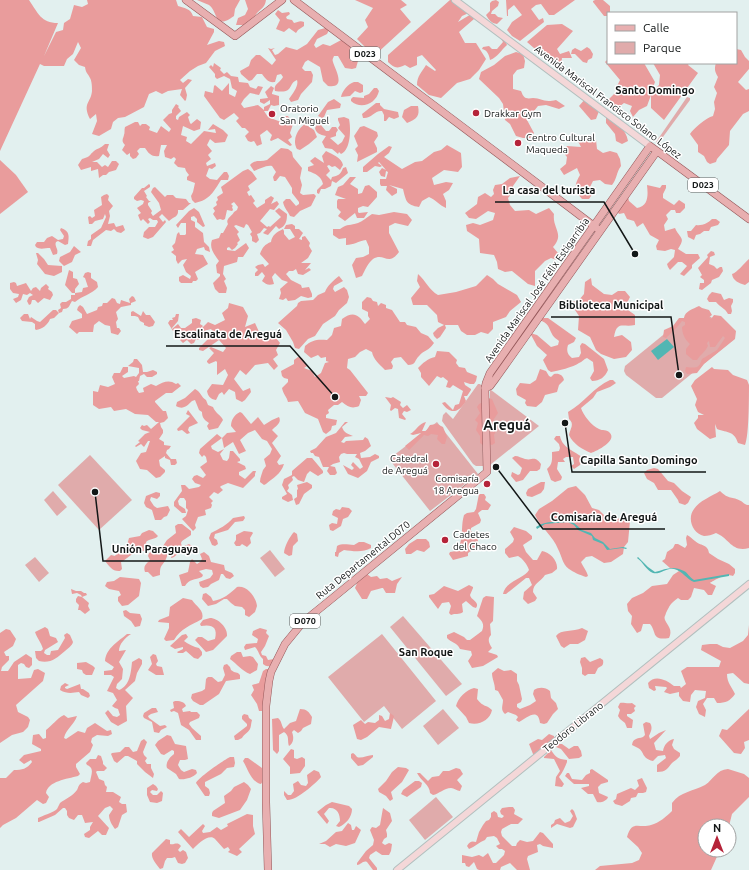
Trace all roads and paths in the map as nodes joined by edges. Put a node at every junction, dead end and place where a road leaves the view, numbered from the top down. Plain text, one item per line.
1 (186, 0) edge
2 (282, 0) edge
3 (294, 0) edge
4 (456, 0) edge
5 (650, 146) junction
6 (657, 151) junction
7 (749, 219) edge
8 (594, 226) junction
9 (601, 231) junction
10 (485, 390) junction
11 (487, 472) joint
12 (749, 584) edge
13 (268, 870) edge
14 (397, 870) edge

1 - 2 main road
3 - 8 main road, D023
4 - 5 main road, Avenida Mariscal Francisco Solano López
5 - 6 main road, Avenida Mariscal Francisco Solano López / D023
5 - 8 main road, Avenida Mariscal José Félix Estigarribia
6 - 7 main road, Avenida Mariscal Francisco Solano López / D023
6 - 9 main road, Avenida Mariscal José Félix Estigarribia
8 - 9 main road, D023
8 - 10 main road, Avenida Mariscal José Félix Estigarribia / D070
9 - 10 main road, Avenida Mariscal José Félix Estigarribia
10 - 11 main road, Avenida Mariscal José Félix Estigarribia / D070
11 - 13 main road, Ruta Departamental D070 / D070
12 - 14 main road, Teodoro Librano

